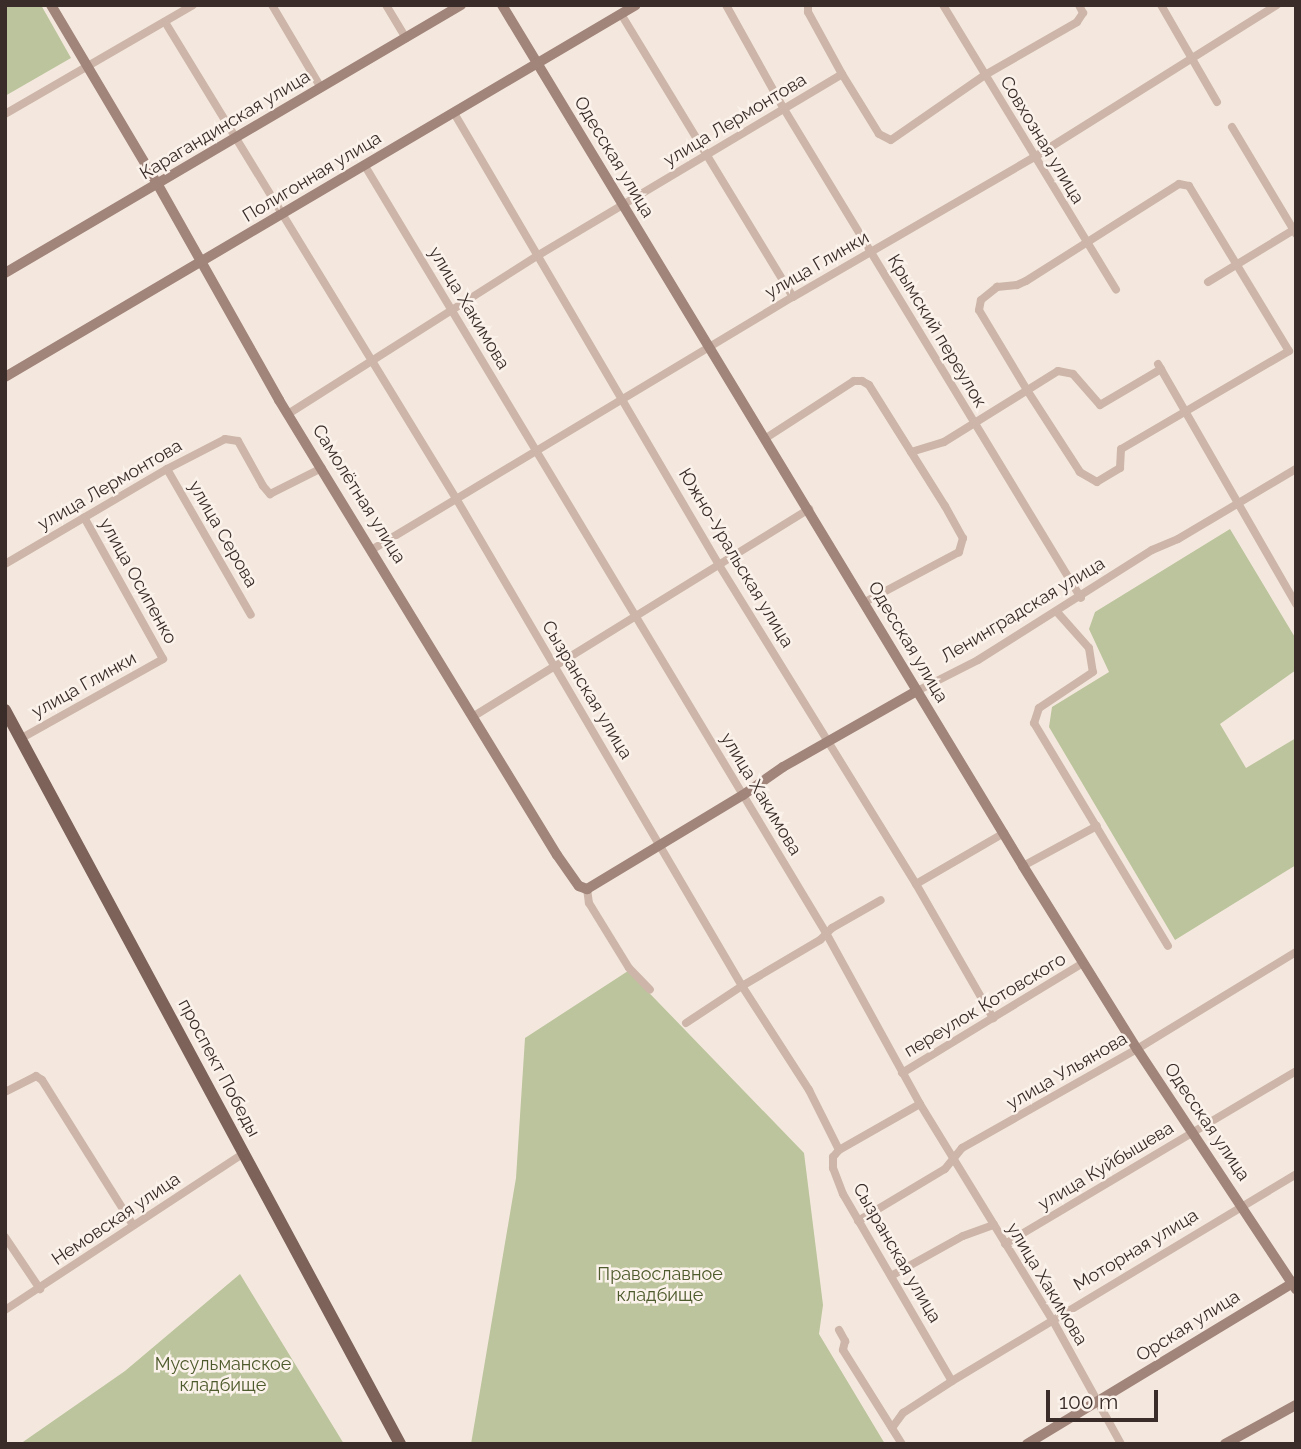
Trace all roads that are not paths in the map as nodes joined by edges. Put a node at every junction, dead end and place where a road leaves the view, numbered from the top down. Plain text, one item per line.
1 (51, 5) edge
2 (193, 5) edge
3 (272, 5) edge
4 (386, 5) edge
5 (461, 5) edge
6 (502, 5) edge
7 (636, 5) edge
8 (726, 5) edge
9 (808, 5) edge
10 (943, 5) edge
11 (1079, 5) edge
12 (1161, 5) edge
13 (1276, 5) edge
14 (621, 14) junction
15 (165, 22) junction
16 (406, 37) junction
17 (1193, 58) junction
18 (537, 64) junction
19 (88, 67) junction
20 (842, 74) junction
21 (985, 75) junction
22 (321, 88) junction
23 (1217, 102) dead end
24 (784, 109) junction
25 (454, 113) junction
26 (5, 114) edge
27 (1232, 127) dead end
28 (237, 138) junction
29 (707, 156) junction
30 (1033, 158) junction
31 (365, 166) junction
32 (158, 185) junction
33 (623, 205) junction
34 (284, 215) junction
35 (1295, 231) edge
36 (1086, 244) junction
37 (872, 251) junction
38 (537, 256) junction
39 (202, 264) junction
40 (1238, 264) junction
41 (5, 273) edge
42 (1208, 282) dead end
43 (1116, 290) dead end
44 (793, 297) junction
45 (452, 310) junction
46 (710, 347) junction
47 (371, 361) junction
48 (5, 377) edge
49 (1027, 390) junction
50 (624, 400) junction
51 (1186, 410) junction
52 (288, 414) junction
53 (973, 423) junction
54 (766, 438) junction
55 (911, 452) junction
56 (538, 453) junction
57 (322, 468) junction
58 (167, 469) junction
59 (1296, 469) edge
60 (457, 500) junction
61 (1237, 502) junction
62 (809, 509) junction
63 (84, 517) junction
64 (373, 549) junction
65 (5, 564) edge
66 (719, 565) junction
67 (1080, 598) junction
68 (864, 602) junction
69 (1296, 604) edge
70 (1057, 612) junction
71 (251, 615) dead end
72 (636, 615) junction
73 (163, 659) joint
74 (554, 664) junction
75 (917, 691) junction
76 (5, 710) edge
77 (474, 716) junction
78 (20, 739) junction
79 (829, 743) junction
80 (743, 795) junction
81 (1097, 826) junction
82 (1004, 833) junction
83 (661, 846) junction
84 (1023, 866) junction
85 (916, 884) junction
86 (587, 889) junction
87 (881, 900) dead end
88 (826, 933) junction
89 (1168, 946) dead end
90 (1296, 953) edge
91 (1083, 963) junction
92 (741, 986) junction
93 (650, 990) dead end
94 (993, 1018) junction
95 (687, 1023) dead end
96 (1137, 1049) junction
97 (1296, 1071) edge
98 (902, 1073) junction
99 (5, 1092) edge
100 (920, 1104) junction
101 (1193, 1132) junction
102 (839, 1150) junction
103 (244, 1153) junction
104 (953, 1160) junction
105 (1296, 1174) edge
106 (1242, 1206) junction
107 (858, 1221) junction
108 (133, 1225) junction
109 (993, 1225) junction
110 (5, 1237) edge
111 (1005, 1244) junction
112 (891, 1276) junction
113 (1295, 1284) edge
114 (40, 1289) junction
115 (5, 1310) edge
116 (1052, 1319) junction
117 (839, 1330) dead end
118 (953, 1381) junction
119 (1098, 1403) junction
120 (1296, 1405) edge
121 (892, 1428) junction
122 (400, 1444) edge
123 (902, 1444) edge
124 (1027, 1444) edge
125 (1121, 1444) edge
126 (1225, 1444) edge

1 - 19 street, Самолётная улица
2 - 15 street
3 - 22 street
4 - 16 street
5 - 16 street, Карагандинская улица
6 - 18 street, Одесская улица
7 - 14 street, Полигонная улица
8 - 24 street, Крымский переулок
9 - 20 street
10 - 21 street, Совхозная улица
11 - 21 street
12 - 17 street
13 - 17 street, улица Глинки
14 - 18 street, Полигонная улица
14 - 29 street
15 - 19 street
15 - 28 street, Сызранская улица
16 - 22 street, Карагандинская улица
17 - 23 street
17 - 30 street, улица Глинки
18 - 25 street, Полигонная улица
18 - 33 street, Одесская улица
19 - 26 street
19 - 32 street, Самолётная улица
20 - 21 street
20 - 24 street, улица Лермонтова
21 - 30 street, Совхозная улица
22 - 28 street, Карагандинская улица
24 - 29 street, улица Лермонтова
24 - 37 street, Крымский переулок
25 - 31 street, Полигонная улица
25 - 38 street, Южно-Уральская улица
27 - 35 street
28 - 32 street, Карагандинская улица
28 - 34 street, Сызранская улица
29 - 33 street, улица Лермонтова
29 - 44 street
30 - 36 street, Совхозная улица
30 - 37 street, улица Глинки
31 - 34 street, Полигонная улица
31 - 45 street, улица Хакимова
32 - 39 street, Самолётная улица
32 - 41 street, Карагандинская улица
33 - 38 street, улица Лермонтова
33 - 46 street, Одесская улица
34 - 39 street, Полигонная улица
34 - 47 street, Сызранская улица
35 - 40 street
36 - 40 street
36 - 43 street, Совхозная улица
36 - 49 street
37 - 44 street, улица Глинки
37 - 53 street, Крымский переулок
38 - 45 street, улица Лермонтова
38 - 50 street, Южно-Уральская улица
39 - 48 street, Полигонная улица
39 - 52 street, Самолётная улица
40 - 42 street
40 - 51 street
44 - 46 street, улица Глинки
45 - 47 street, улица Лермонтова
45 - 56 street, улица Хакимова
46 - 50 street, улица Глинки
46 - 54 street, Одесская улица
47 - 52 street, улица Лермонтова
47 - 60 street, Сызранская улица
49 - 51 street
49 - 51 street
49 - 53 street
50 - 56 street, улица Глинки
50 - 66 street, Южно-Уральская улица
51 - 61 street
52 - 57 street, Самолётная улица
53 - 55 street
53 - 67 street, Крымский переулок
54 - 55 street
54 - 62 street, Одесская улица
55 - 68 street
56 - 60 street, улица Глинки
56 - 72 street, улица Хакимова
57 - 58 street, улица Лермонтова
57 - 64 street, Самолётная улица
58 - 63 street, улица Лермонтова
58 - 71 street, улица Серова
59 - 61 street, Ленинградская улица
60 - 64 street, улица Глинки
60 - 74 street, Сызранская улица
61 - 67 street, Ленинградская улица
61 - 69 street
62 - 66 street
62 - 68 street, Одесская улица
63 - 65 street, улица Лермонтова
63 - 73 street, улица Осипенко
64 - 77 street, Самолётная улица
66 - 72 street
66 - 79 street, Южно-Уральская улица
67 - 70 street, Ленинградская улица
68 - 75 street, Одесская улица
70 - 75 street, Ленинградская улица
70 - 81 street
72 - 74 street
72 - 80 street, улица Хакимова
73 - 78 street, улица Глинки
74 - 77 street
74 - 83 street, Сызранская улица
75 - 79 street, Ленинградская улица
75 - 82 street, Одесская улица
76 - 78 main road, проспект Победы
77 - 86 street, Самолётная улица
78 - 103 main road, проспект Победы
79 - 80 street, Ленинградская улица
79 - 85 street, Южно-Уральская улица
80 - 83 street, Ленинградская улица
80 - 88 street, улица Хакимова
81 - 84 street
81 - 89 street
82 - 84 street, Одесская улица
82 - 85 street
83 - 86 street, Ленинградская улица
83 - 92 street, Сызранская улица
84 - 91 street, Одесская улица
85 - 94 street, Южно-Уральская улица
86 - 93 street, Самолётная улица
87 - 88 street
88 - 92 street
88 - 98 street, улица Хакимова
90 - 96 street, улица Ульянова
91 - 94 street, переулок Котовского
91 - 96 street, Одесская улица
92 - 95 street
92 - 102 street, Сызранская улица
94 - 98 street, переулок Котовского
96 - 101 street, Одесская улица
96 - 104 street, улица Ульянова
97 - 101 street, улица Куйбышева
98 - 100 street, улица Хакимова
99 - 108 street
100 - 102 street
100 - 104 street, улица Хакимова
101 - 106 street, Одесская улица
101 - 111 street, улица Куйбышева
102 - 107 street, Сызранская улица
103 - 108 street, Немовская улица
103 - 122 main road, проспект Победы
104 - 107 street, улица Ульянова
104 - 109 street, улица Хакимова
105 - 106 street, Моторная улица
106 - 113 street, Одесская улица
106 - 116 street, Моторная улица
107 - 112 street, Сызранская улица
108 - 114 street, Немовская улица
109 - 111 street, улица Хакимова
109 - 112 street
110 - 114 street
111 - 116 street, улица Хакимова
112 - 118 street, Сызранская улица
113 - 119 street, Орская улица
114 - 115 street, Немовская улица
116 - 118 street, Моторная улица
116 - 119 street, улица Хакимова
117 - 121 street
118 - 121 street, Моторная улица
119 - 124 street, Орская улица
119 - 125 street, улица Хакимова
120 - 126 street
121 - 123 street

